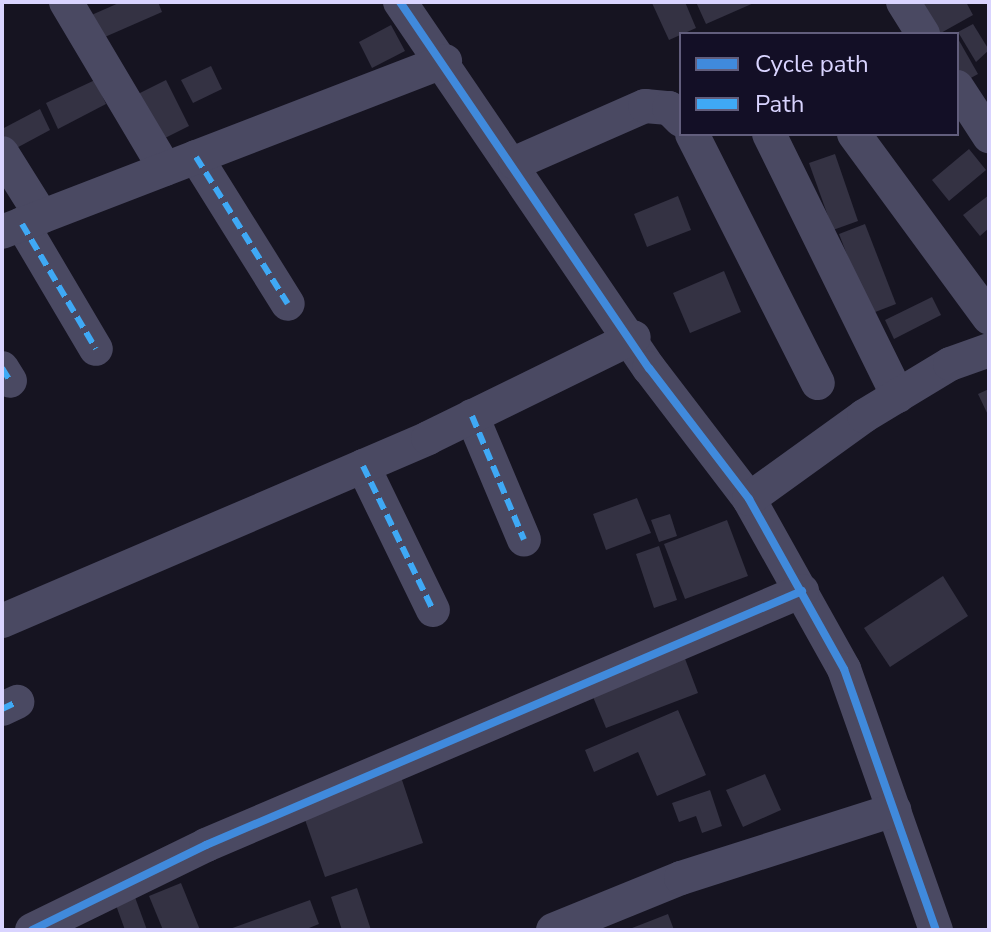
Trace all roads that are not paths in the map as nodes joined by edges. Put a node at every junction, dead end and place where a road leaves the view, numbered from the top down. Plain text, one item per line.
1 (66, 2) edge
2 (402, 2) edge
3 (903, 2) edge
4 (922, 32) edge
5 (445, 61) junction
6 (959, 90) edge
7 (679, 118) edge
8 (693, 136) edge
9 (770, 136) edge
10 (855, 136) edge
11 (989, 136) edge
12 (2, 153) edge
13 (180, 163) junction
14 (515, 163) junction
15 (22, 224) edge
16 (288, 304) dead end
17 (989, 318) edge
18 (634, 337) junction
19 (96, 349) dead end
20 (989, 350) edge
21 (818, 383) dead end
22 (898, 396) junction
23 (472, 416) junction
24 (363, 466) junction
25 (749, 499) junction
26 (524, 540) dead end
27 (802, 591) junction
28 (433, 610) dead end
29 (2, 621) edge
30 (894, 810) junction
31 (32, 930) edge
32 (553, 930) edge
33 (936, 930) edge

1 - 13 street
2 - 5 street
3 - 4 street
5 - 13 street
5 - 14 street
6 - 11 street
7 - 14 street
8 - 21 street
9 - 22 street
10 - 17 street
12 - 15 street
13 - 15 street
13 - 16 street
14 - 18 street
15 - 19 street
18 - 23 street
18 - 25 street
20 - 22 street
22 - 25 street
23 - 24 street
23 - 26 street
24 - 28 street
24 - 29 street
25 - 27 street
27 - 30 street
27 - 31 street
30 - 32 street
30 - 33 street

